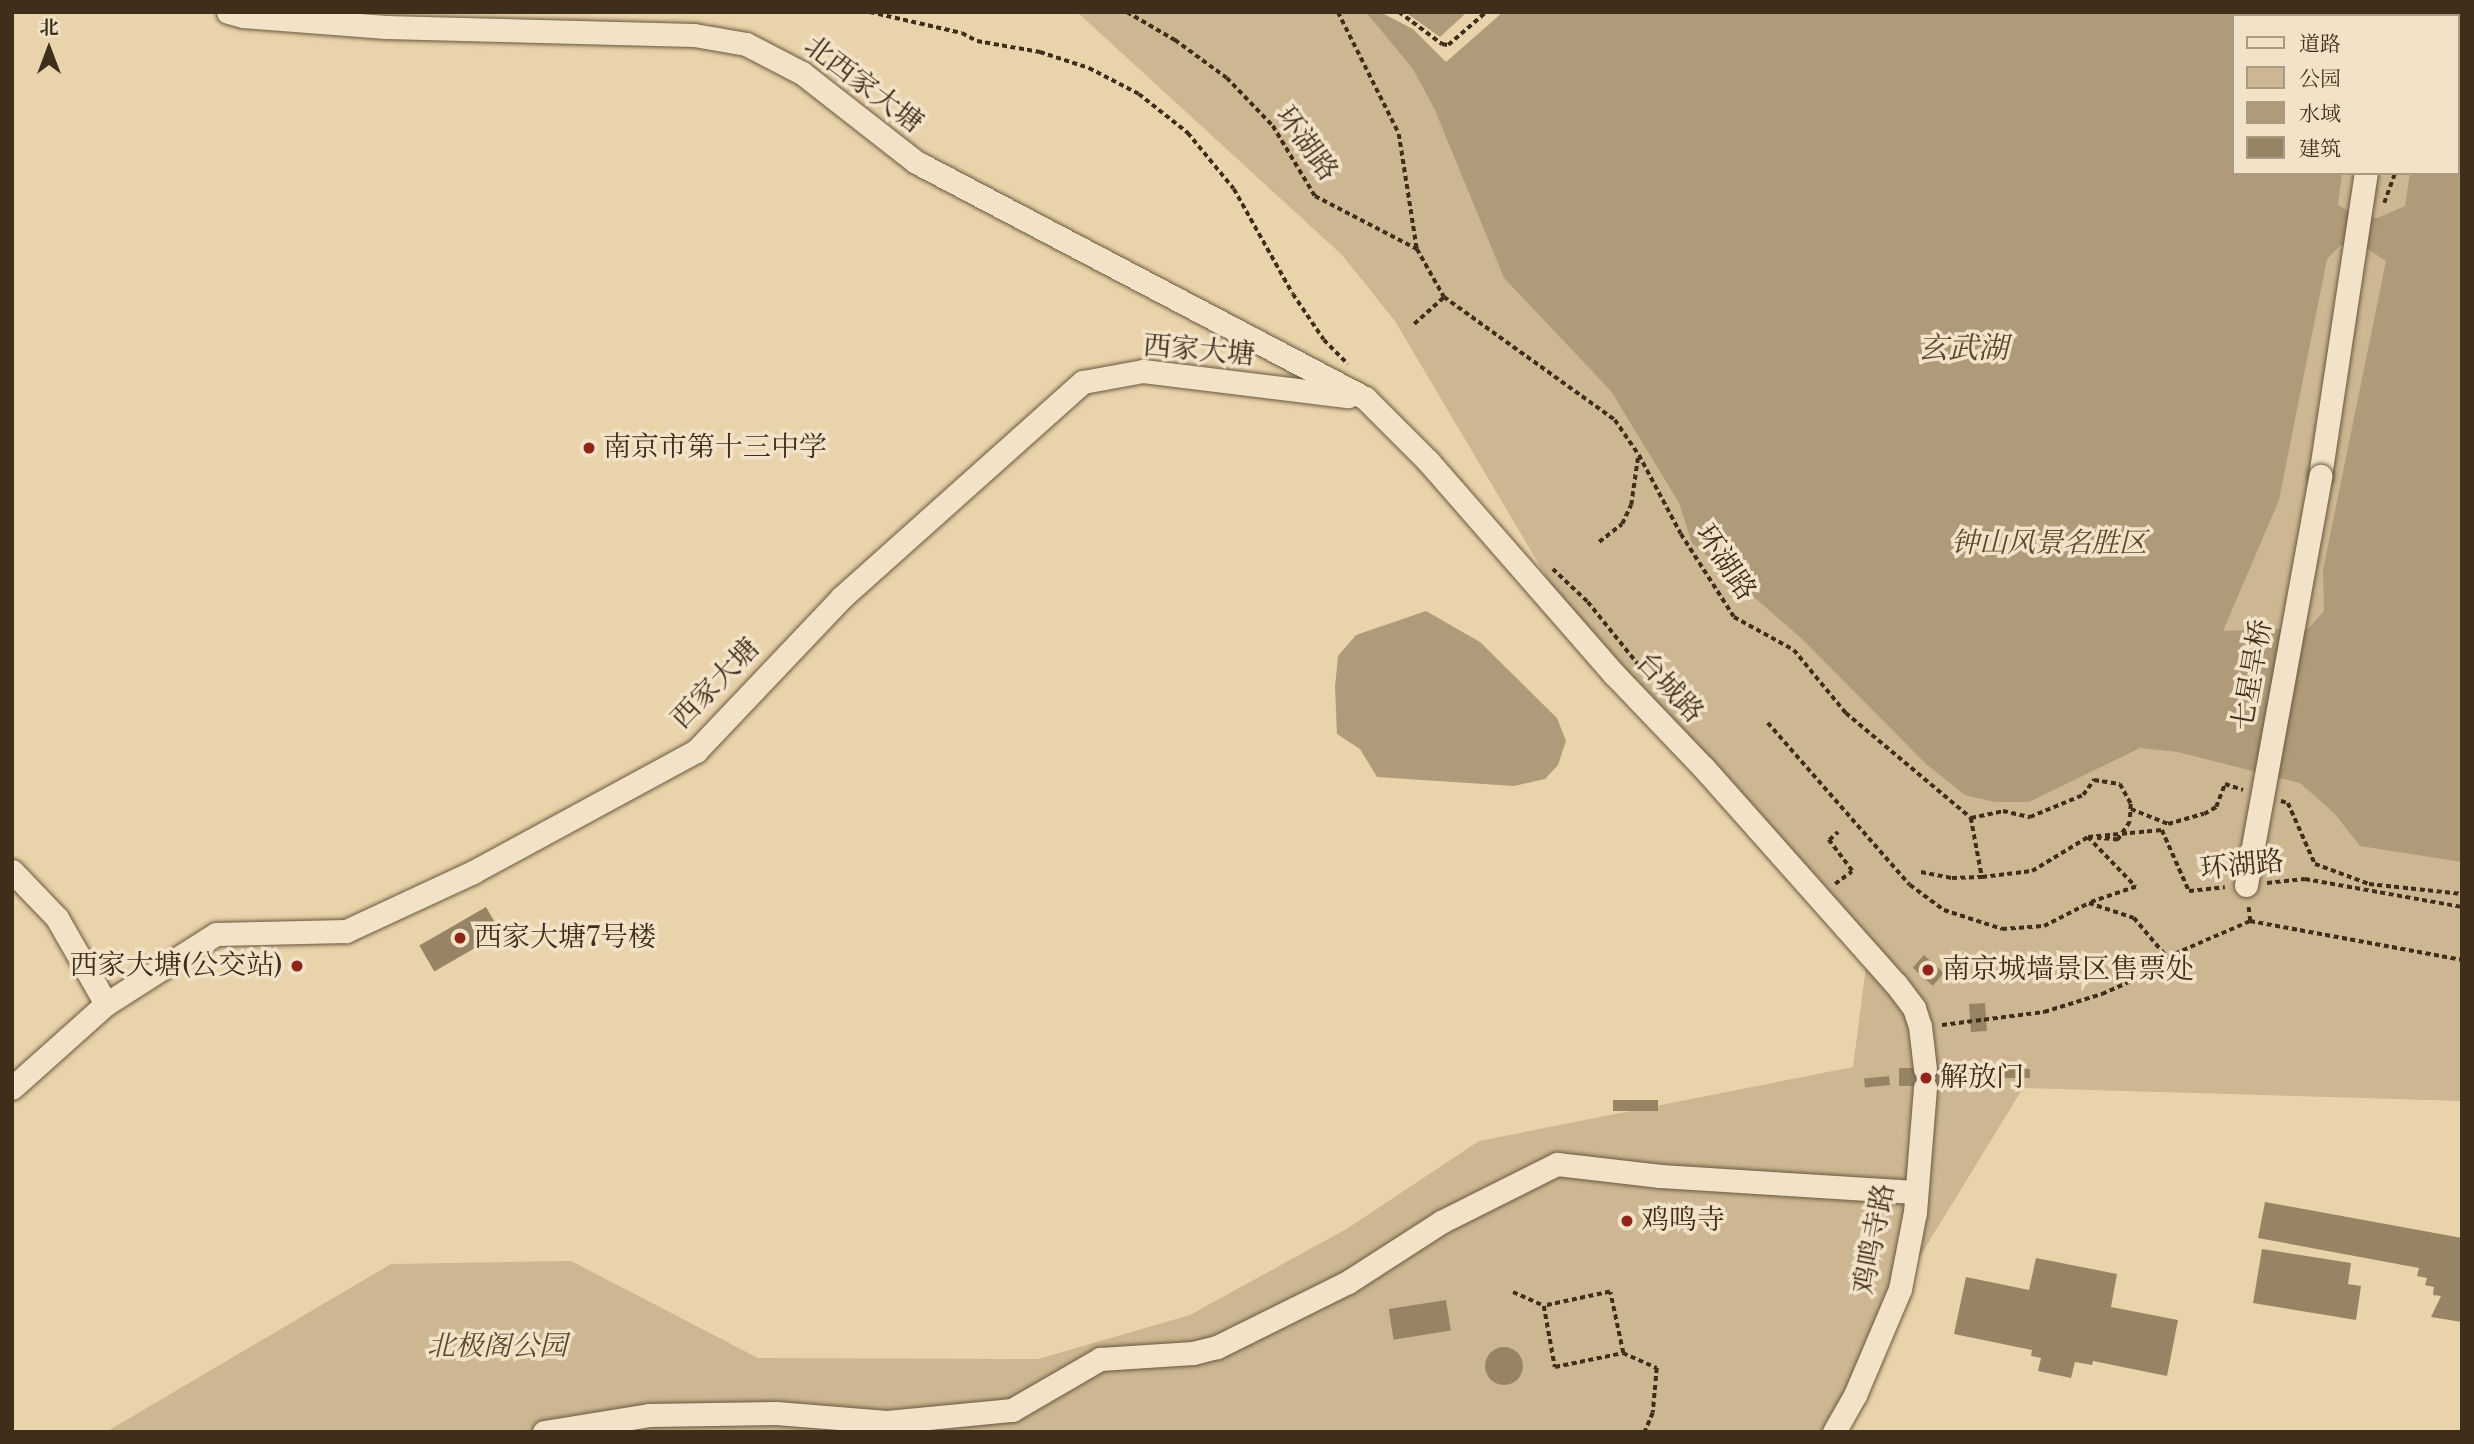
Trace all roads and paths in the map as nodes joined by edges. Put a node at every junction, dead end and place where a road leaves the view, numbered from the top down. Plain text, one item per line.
1 (228, 12) edge
2 (1127, 12) edge
3 (1338, 12) edge
4 (1399, 12) edge
5 (1486, 12) edge
6 (2366, 178) edge
7 (1417, 249) junction
8 (1444, 297) junction
9 (1413, 324) dead end
10 (1365, 398) junction
11 (1639, 455) junction
12 (1599, 542) dead end
13 (1768, 723) dead end
14 (2247, 792) dead end
15 (2277, 800) dead end
16 (2131, 809) junction
17 (1971, 818) junction
18 (1838, 832) dead end
19 (2122, 834) junction
20 (2088, 837) junction
21 (12, 871) edge
22 (1922, 872) dead end
23 (1982, 877) junction
24 (1834, 884) dead end
25 (2247, 885) junction
26 (2462, 894) edge
27 (2089, 903) junction
28 (2462, 907) edge
29 (2250, 921) junction
30 (2167, 957) junction
31 (2462, 960) edge
32 (106, 1004) junction
33 (1928, 1026) junction
34 (12, 1088) edge
35 (1916, 1192) junction
36 (1513, 1292) dead end
37 (1544, 1306) junction
38 (1623, 1353) junction
39 (544, 1432) edge
40 (1646, 1432) edge
41 (1834, 1432) edge

1 - 10 street, 北西家大塘
2 - 7 path, 环湖路
3 - 7 path
4 - 5 path
6 - 25 street, 七星旱桥, bridge
7 - 8 path, 环湖路
8 - 9 path
8 - 11 path, 环湖路
10 - 32 street, 西家大塘
10 - 33 street, 台城路
11 - 12 path
11 - 17 path, 环湖路
13 - 27 path
14 - 16 path
15 - 26 path
16 - 17 path
16 - 19 path
17 - 23 path
18 - 24 path
19 - 20 path
19 - 25 path, 环湖路
20 - 23 path
20 - 27 path
21 - 32 street
22 - 23 path
25 - 28 path, 环湖路
25 - 29 path
27 - 30 path
29 - 30 path
29 - 31 path
30 - 33 path
32 - 34 street, 西家大塘
33 - 35 street, 鸡鸣寺路
35 - 39 street
35 - 41 street, 鸡鸣寺路
36 - 37 path
37 - 38 path
37 - 38 path
38 - 40 path

